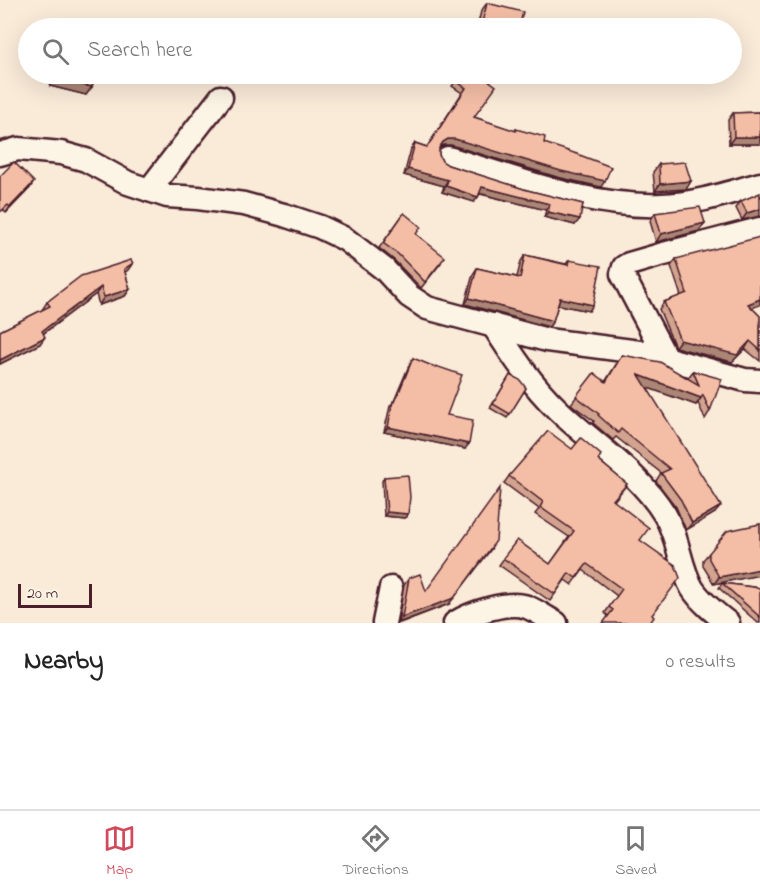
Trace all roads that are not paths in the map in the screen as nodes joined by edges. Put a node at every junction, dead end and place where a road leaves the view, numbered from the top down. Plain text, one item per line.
1 (221, 97) dead end
2 (0, 154) edge
3 (448, 158) dead end
4 (760, 184) edge
5 (149, 190) junction
6 (760, 229) edge
7 (493, 325) junction
8 (666, 358) junction
9 (760, 381) edge
10 (391, 588) dead end
11 (384, 623) edge
12 (455, 623) edge
13 (556, 623) edge
14 (728, 623) edge

1 - 5 street
2 - 5 street
3 - 4 street
5 - 7 street
6 - 8 street
7 - 8 street
7 - 14 street
8 - 9 street
10 - 11 street
12 - 13 street

